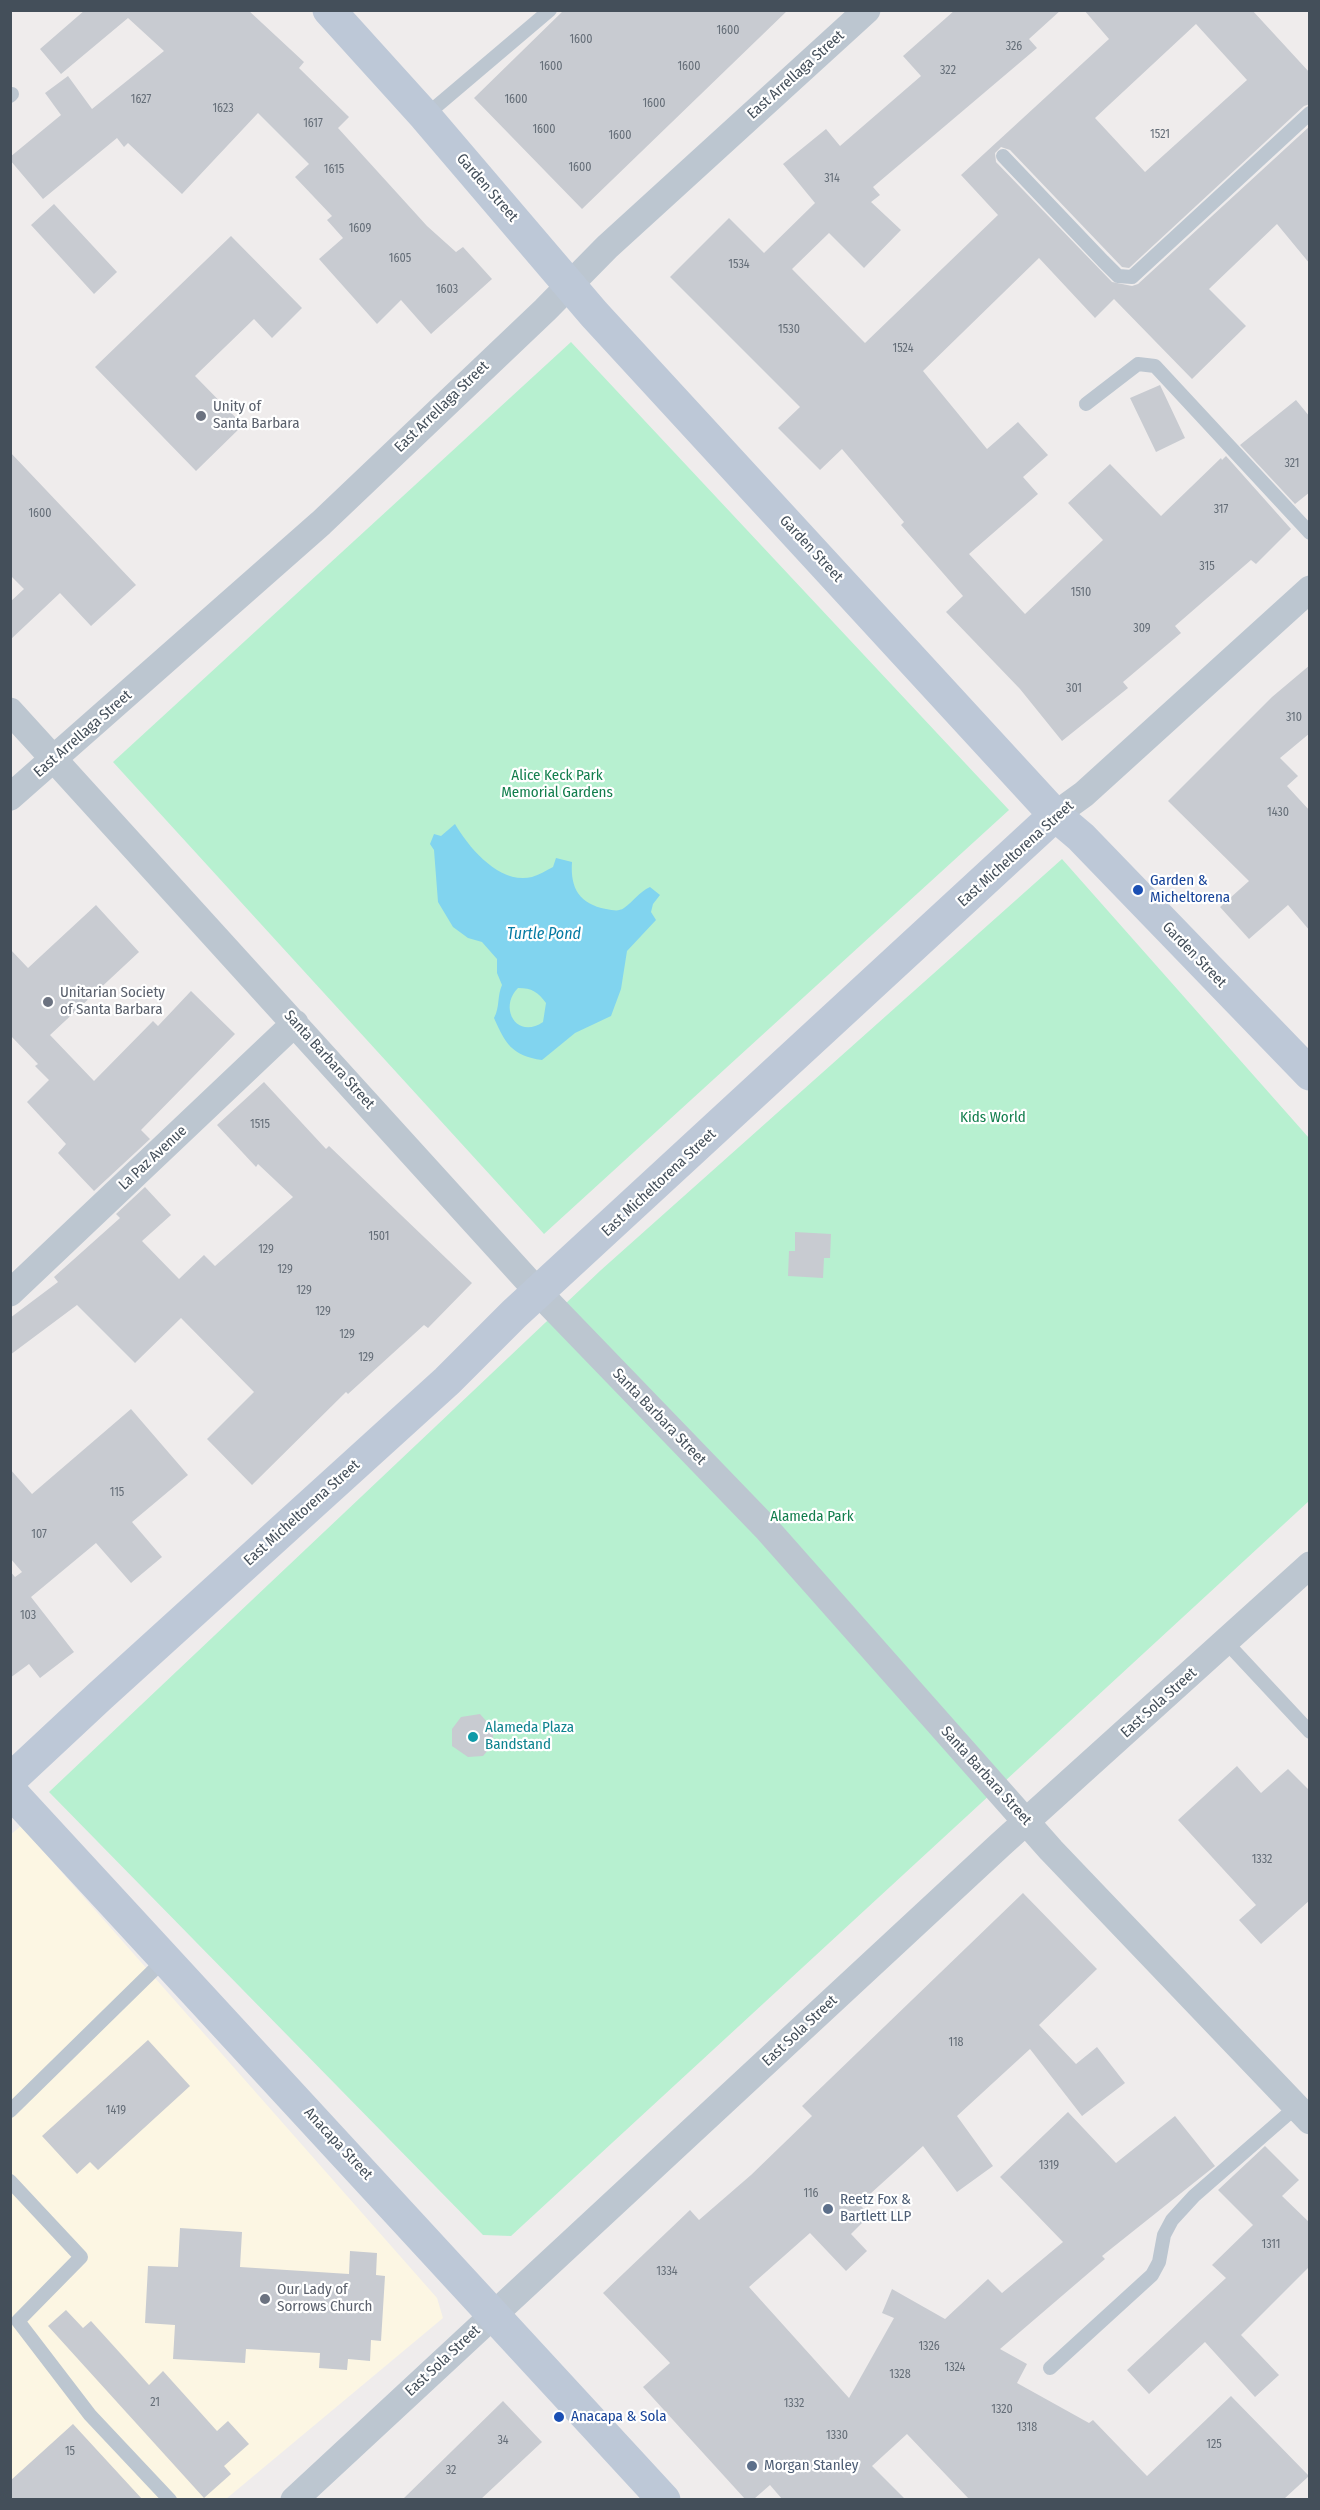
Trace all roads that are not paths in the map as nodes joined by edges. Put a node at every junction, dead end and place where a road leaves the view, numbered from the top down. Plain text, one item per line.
1 (329, 10) edge
2 (550, 10) edge
3 (867, 10) edge
4 (1310, 113) edge
5 (425, 116) junction
6 (1003, 156) dead end
7 (570, 283) junction
8 (1086, 404) dead end
9 (1310, 533) edge
10 (1310, 590) edge
11 (10, 711) edge
12 (54, 760) junction
13 (10, 797) edge
14 (1055, 815) junction
15 (296, 1023) junction
16 (1310, 1074) edge
17 (10, 1293) edge
18 (539, 1293) junction
19 (1310, 1565) edge
20 (1226, 1642) junction
21 (1310, 1732) edge
22 (10, 1780) edge
23 (10, 1791) edge
24 (1027, 1822) junction
25 (166, 1958) junction
26 (10, 2111) edge
27 (1303, 2114) edge
28 (10, 2181) edge
29 (494, 2314) junction
30 (1050, 2368) dead end
31 (170, 2499) edge
32 (294, 2499) edge
33 (664, 2499) edge

1 - 5 street, Garden Street
2 - 5 lane
3 - 7 street, East Arrellaga Street
4 - 6 lane
5 - 7 street, Garden Street
7 - 12 street, East Arrellaga Street
7 - 14 street, Garden Street
8 - 9 lane
10 - 14 street, East Micheltorena Street
11 - 12 street, Santa Barbara Street
12 - 13 street, East Arrellaga Street
12 - 15 street, Santa Barbara Street
14 - 16 street, Garden Street
14 - 18 street, East Micheltorena Street
15 - 17 street, La Paz Avenue
15 - 18 street, Santa Barbara Street
18 - 22 street, East Micheltorena Street
18 - 24 street, Santa Barbara Street
19 - 20 street, East Sola Street
20 - 21 lane
20 - 24 street, East Sola Street
23 - 25 street, Anacapa Street
24 - 27 street, Santa Barbara Street
24 - 29 street, East Sola Street
25 - 26 lane
25 - 29 street, Anacapa Street
27 - 30 lane
28 - 31 lane
29 - 32 street, East Sola Street
29 - 33 street, Anacapa Street

